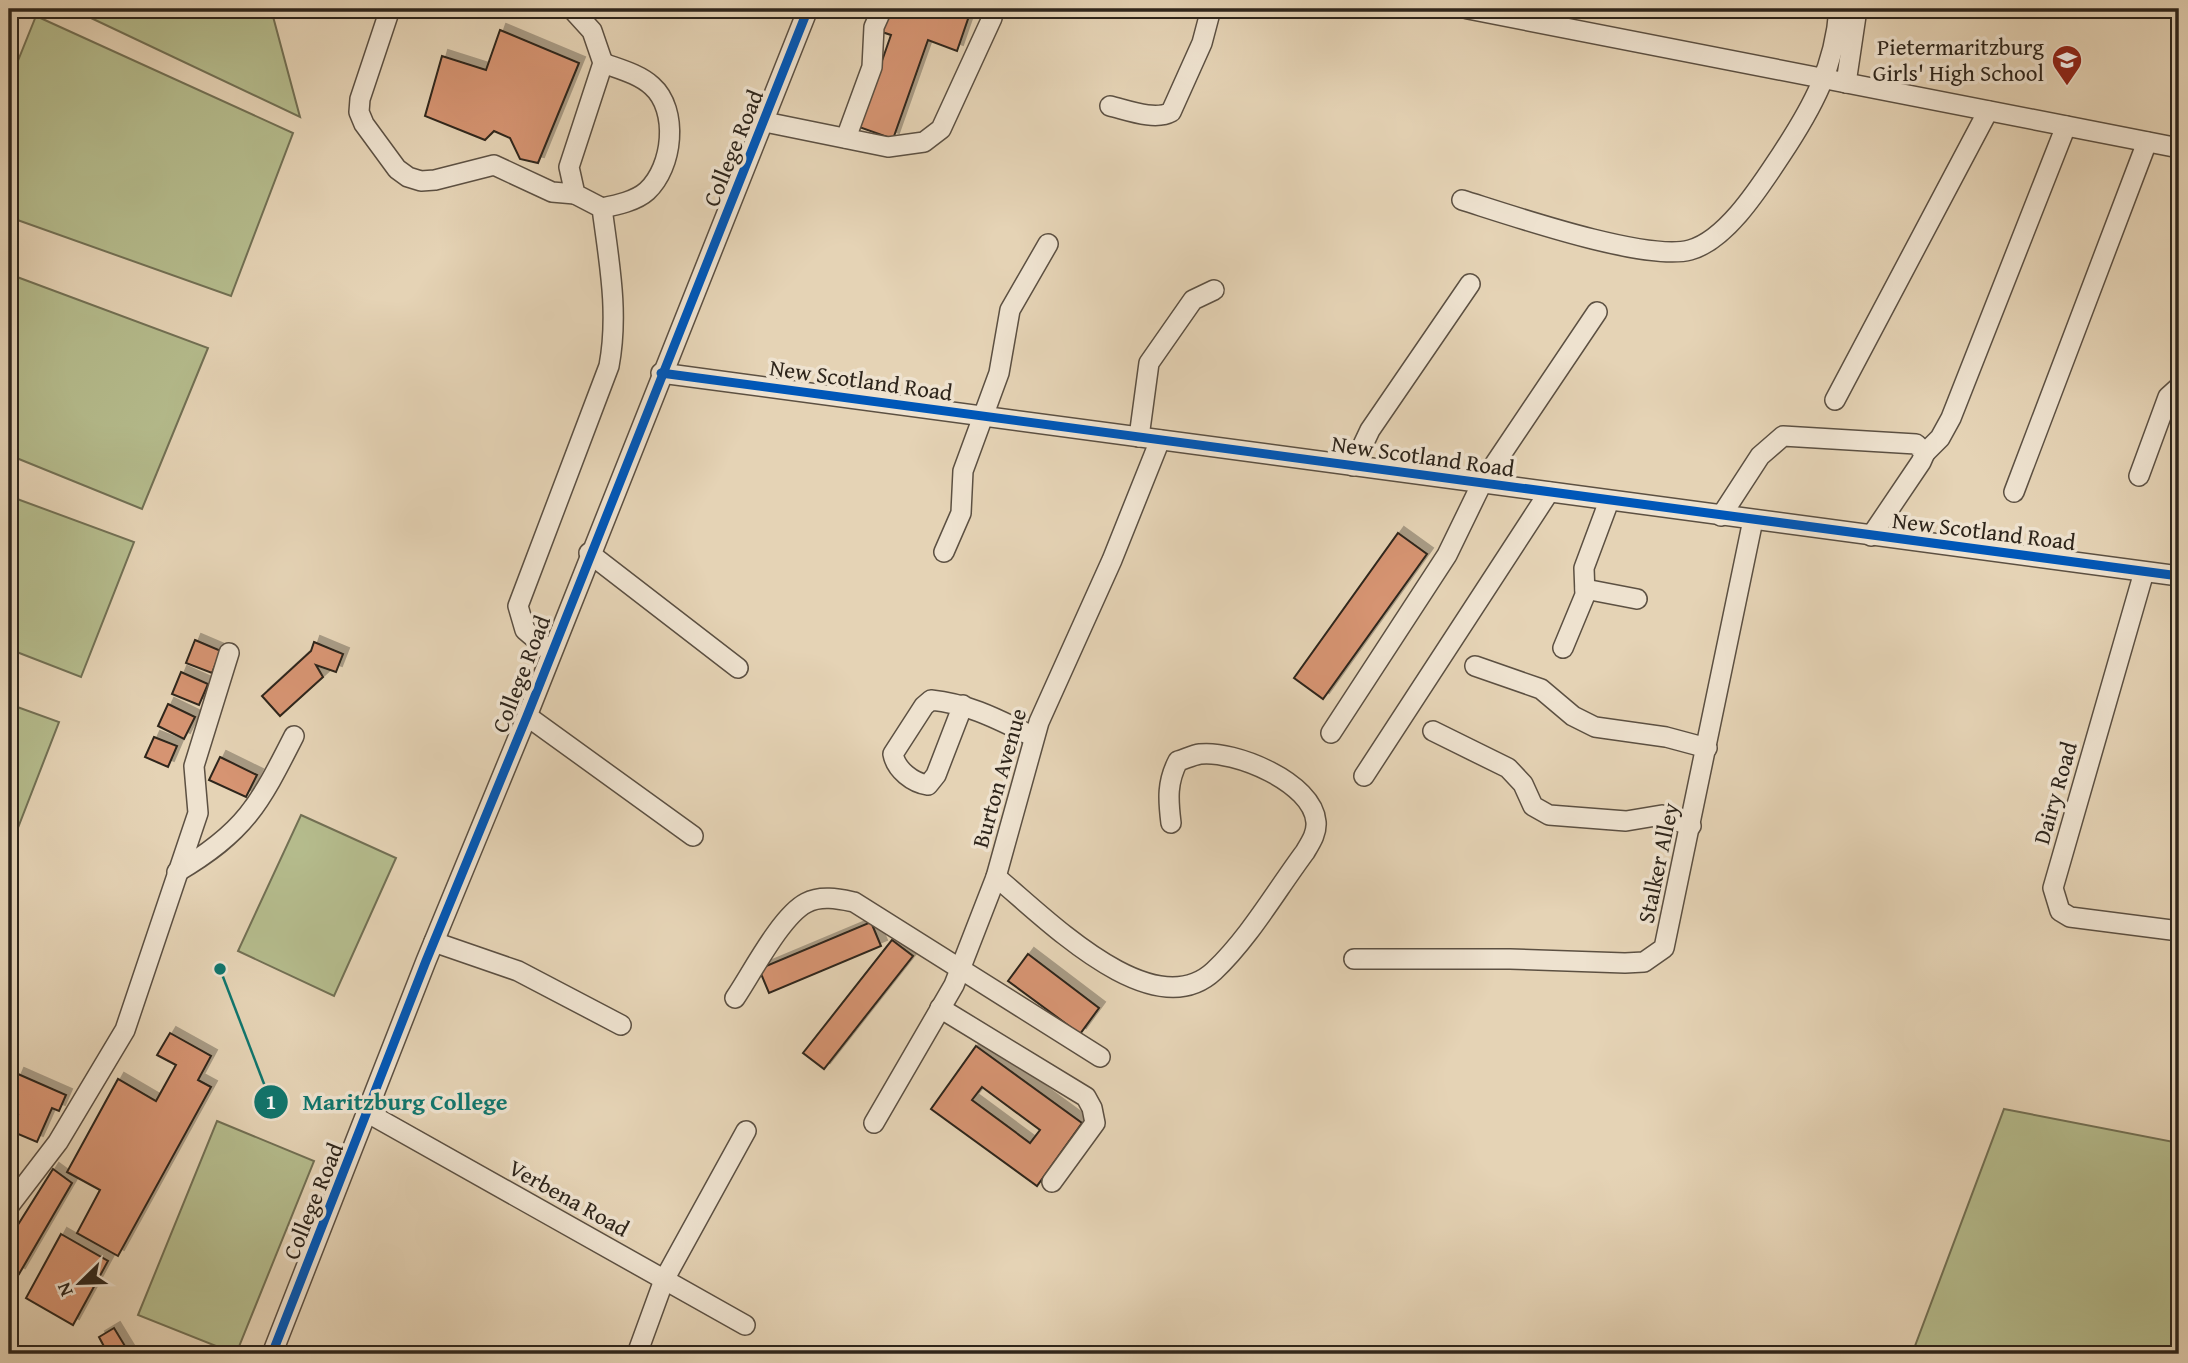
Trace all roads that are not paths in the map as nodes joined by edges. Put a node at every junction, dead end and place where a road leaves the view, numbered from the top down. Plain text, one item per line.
1 (390, 9) edge
2 (572, 9) edge
3 (808, 9) edge
4 (882, 9) edge
5 (991, 9) edge
6 (1212, 9) edge
7 (1468, 9) edge
8 (1839, 9) edge
9 (1857, 9) edge
10 (603, 63) junction
11 (1826, 79) junction
12 (1846, 83) junction
13 (1110, 106) dead end
14 (1989, 111) junction
15 (765, 122) junction
16 (2066, 126) junction
17 (846, 138) junction
18 (2147, 142) junction
19 (2179, 148) edge
20 (575, 194) junction
21 (1462, 200) dead end
22 (602, 208) junction
23 (1048, 244) dead end
24 (1470, 284) dead end
25 (1214, 290) dead end
26 (1597, 312) dead end
27 (661, 373) junction
28 (2179, 387) edge
29 (1835, 400) dead end
30 (982, 416) junction
31 (1139, 437) junction
32 (1160, 440) junction
33 (1925, 453) junction
34 (1353, 466) junction
35 (2139, 476) dead end
36 (1482, 483) junction
37 (1549, 492) junction
38 (2014, 492) dead end
39 (1609, 500) junction
40 (1721, 516) junction
41 (1754, 520) junction
42 (1871, 536) junction
43 (944, 552) dead end
44 (589, 553) junction
45 (2144, 572) junction
46 (2179, 576) edge
47 (1585, 589) junction
48 (1637, 599) dead end
49 (1563, 648) dead end
50 (551, 652) junction
51 (229, 653) dead end
52 (1475, 666) dead end
53 (738, 668) dead end
54 (963, 705) dead end
55 (527, 716) junction
56 (1433, 731) dead end
57 (1331, 733) dead end
58 (294, 736) dead end
59 (1034, 737) junction
60 (1707, 748) junction
61 (1364, 776) dead end
62 (1171, 823) dead end
63 (1691, 826) junction
64 (693, 836) dead end
65 (177, 872) junction
66 (996, 877) junction
67 (2179, 931) edge
68 (434, 942) junction
69 (1354, 959) dead end
70 (960, 969) junction
71 (735, 998) dead end
72 (940, 1009) junction
73 (621, 1025) dead end
74 (1100, 1057) dead end
75 (368, 1113) junction
76 (874, 1123) dead end
77 (746, 1131) dead end
78 (1052, 1182) dead end
79 (9, 1206) edge
80 (664, 1280) junction
81 (745, 1325) dead end
82 (272, 1354) edge
83 (637, 1354) edge

1 - 20 street
2 - 10 street
3 - 15 street, College Road
4 - 17 street
5 - 17 street
6 - 13 street
7 - 11 street
8 - 11 street
9 - 12 street
10 - 20 street
10 - 22 street
11 - 12 street
11 - 21 street
12 - 14 street
14 - 16 street
14 - 29 street
15 - 17 street
15 - 27 street, College Road
16 - 18 street
16 - 33 street
18 - 19 street
18 - 38 street
20 - 22 street
22 - 50 street
23 - 30 street
24 - 34 street
25 - 31 street
26 - 36 street
27 - 30 street, New Scotland Road
27 - 44 street, College Road
28 - 35 street
30 - 31 street, New Scotland Road
30 - 43 street
31 - 32 street, New Scotland Road
32 - 34 street, New Scotland Road
32 - 59 street, Burton Avenue
33 - 40 street
33 - 42 street
34 - 36 street, New Scotland Road
36 - 37 street, New Scotland Road
36 - 57 street
37 - 39 street, New Scotland Road
37 - 61 street
39 - 40 street, New Scotland Road
39 - 47 street
40 - 41 street, New Scotland Road
41 - 42 street, New Scotland Road
41 - 60 street, Stalker Alley
42 - 45 street, New Scotland Road
44 - 50 street, College Road
44 - 53 street
45 - 46 street, New Scotland Road
45 - 67 street, Dairy Road
47 - 48 street
47 - 49 street
50 - 55 street, College Road
51 - 65 street
52 - 60 street
54 - 59 street
55 - 64 street
55 - 68 street, College Road
56 - 63 street
58 - 65 street
59 - 66 street, Burton Avenue
60 - 63 street, Stalker Alley
62 - 66 street
63 - 69 street, Stalker Alley
65 - 79 street
66 - 70 street, Burton Avenue
68 - 73 street
68 - 75 street, College Road
70 - 71 street
70 - 72 street, Burton Avenue
70 - 74 street
72 - 76 street, Burton Avenue
72 - 78 street
75 - 80 street, Verbena Road
75 - 82 street, College Road
77 - 80 street
80 - 81 street, Verbena Road
80 - 83 street

